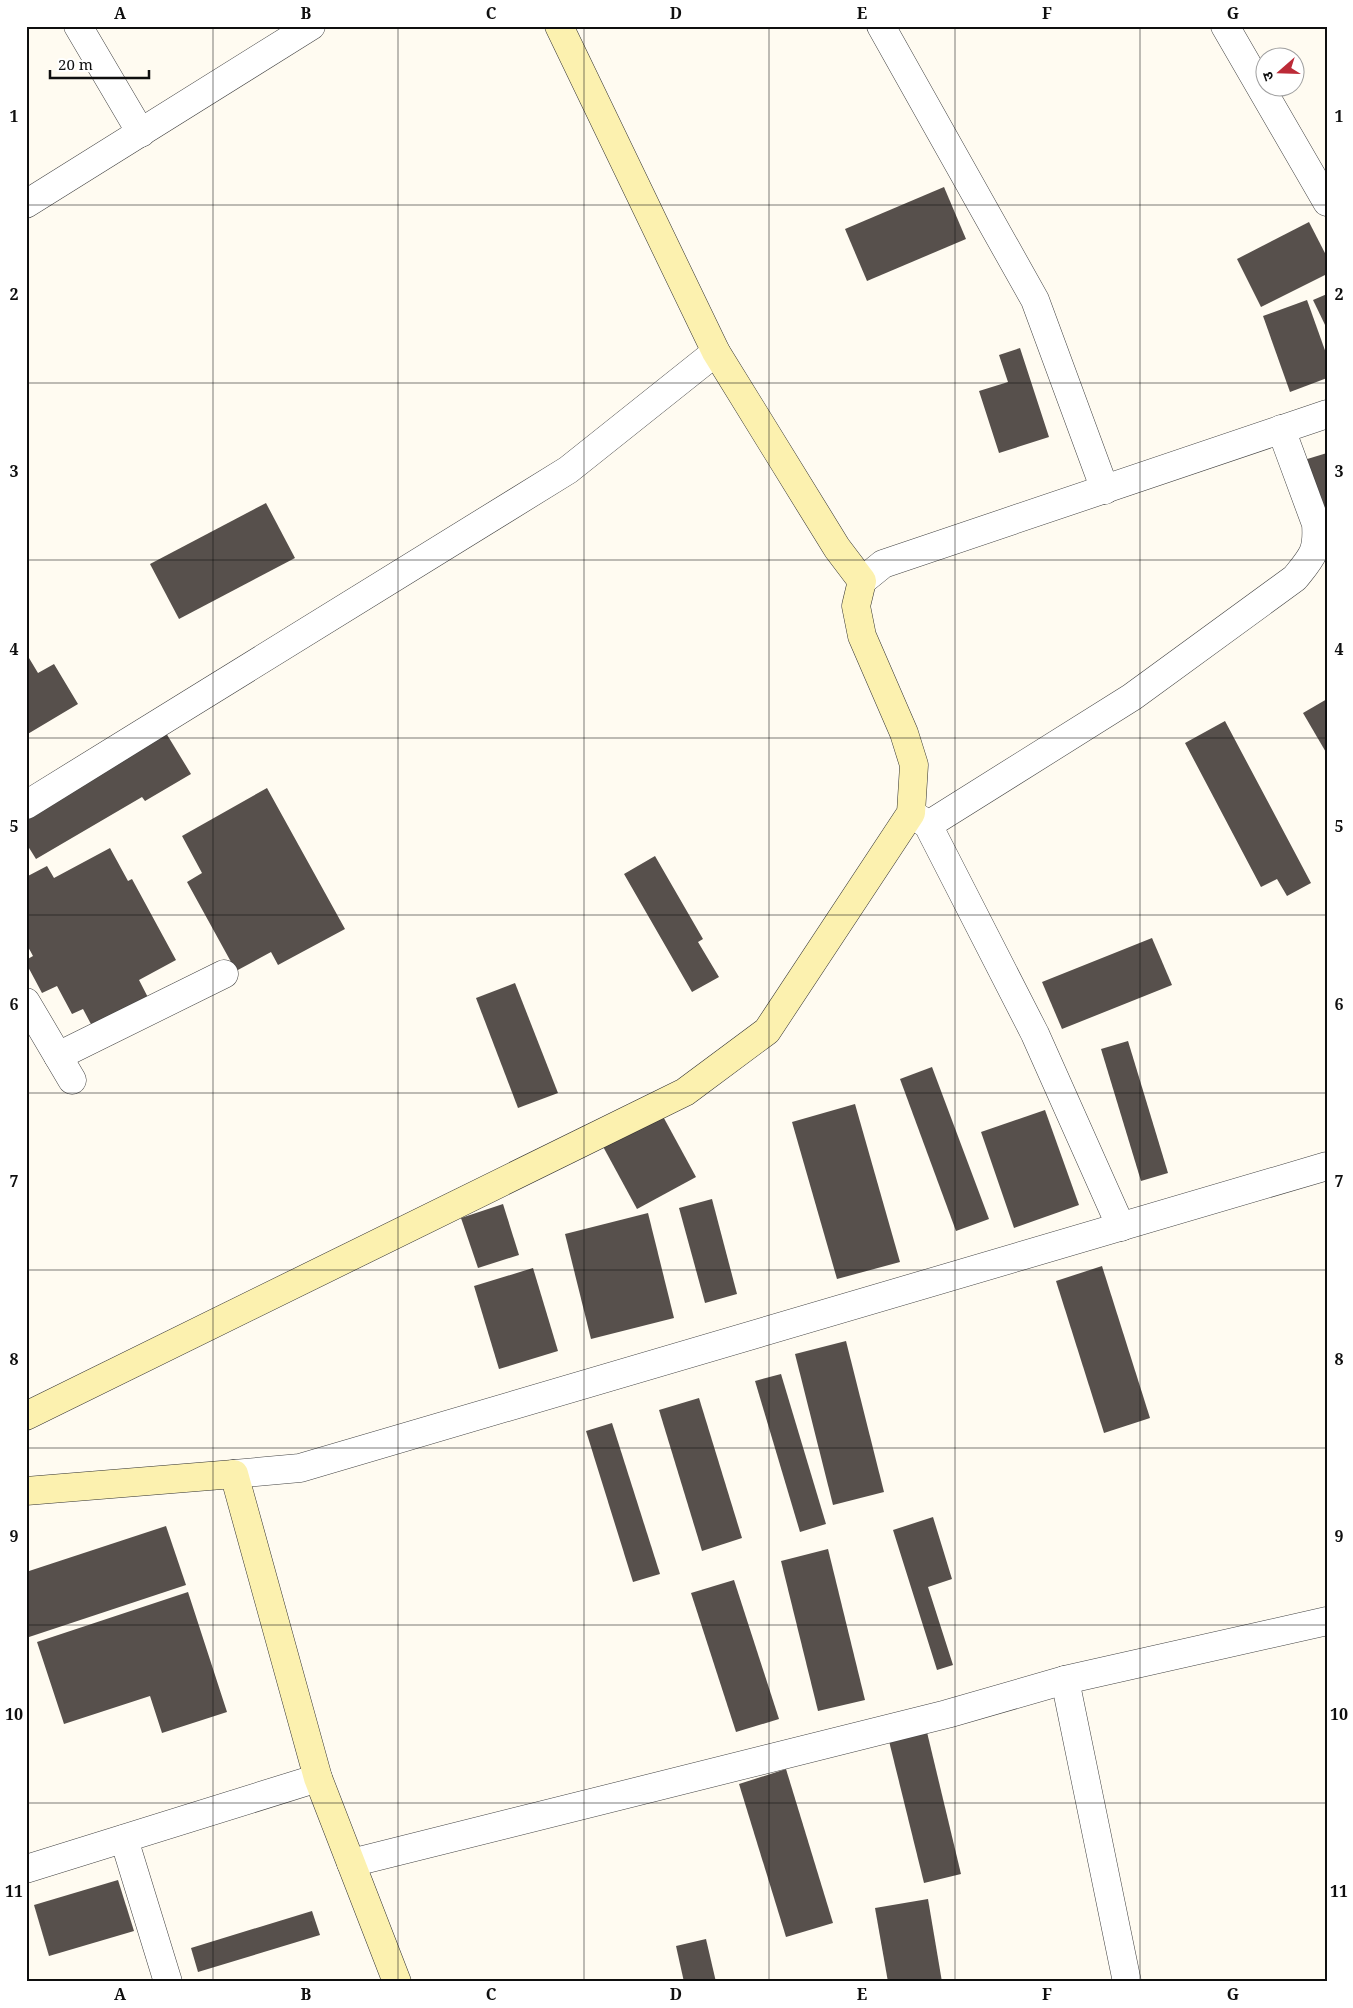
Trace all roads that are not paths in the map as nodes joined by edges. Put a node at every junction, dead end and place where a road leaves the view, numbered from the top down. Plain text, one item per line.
1 (78, 26) edge
2 (312, 26) edge
3 (559, 26) edge
4 (881, 26) edge
5 (1225, 26) edge
6 (141, 133) junction
7 (1327, 202) edge
8 (26, 204) edge
9 (716, 352) junction
10 (1327, 414) edge
11 (1281, 429) junction
12 (1105, 490) junction
13 (862, 580) junction
14 (26, 804) edge
15 (919, 819) junction
16 (224, 974) dead end
17 (26, 1002) edge
18 (58, 1056) junction
19 (72, 1080) dead end
20 (1327, 1166) edge
21 (1121, 1227) junction
22 (26, 1416) edge
23 (234, 1474) junction
24 (26, 1491) edge
25 (1327, 1621) edge
26 (1065, 1680) junction
27 (318, 1778) junction
28 (124, 1839) junction
29 (351, 1863) junction
30 (26, 1869) edge
31 (168, 1982) edge
32 (397, 1982) edge
33 (1127, 1982) edge

1 - 6 street
2 - 6 street
3 - 9 main road
4 - 12 street
5 - 7 street
6 - 8 street
9 - 13 main road
9 - 14 street
10 - 11 street
11 - 12 street
11 - 15 street
12 - 13 street
13 - 15 main road
15 - 21 street
15 - 22 main road
16 - 18 street
17 - 18 street
18 - 19 street
20 - 21 street
21 - 23 street
23 - 24 main road
23 - 27 main road
25 - 26 street
26 - 29 street
26 - 33 street
27 - 28 street
27 - 29 main road
28 - 30 street
28 - 31 street
29 - 32 main road

